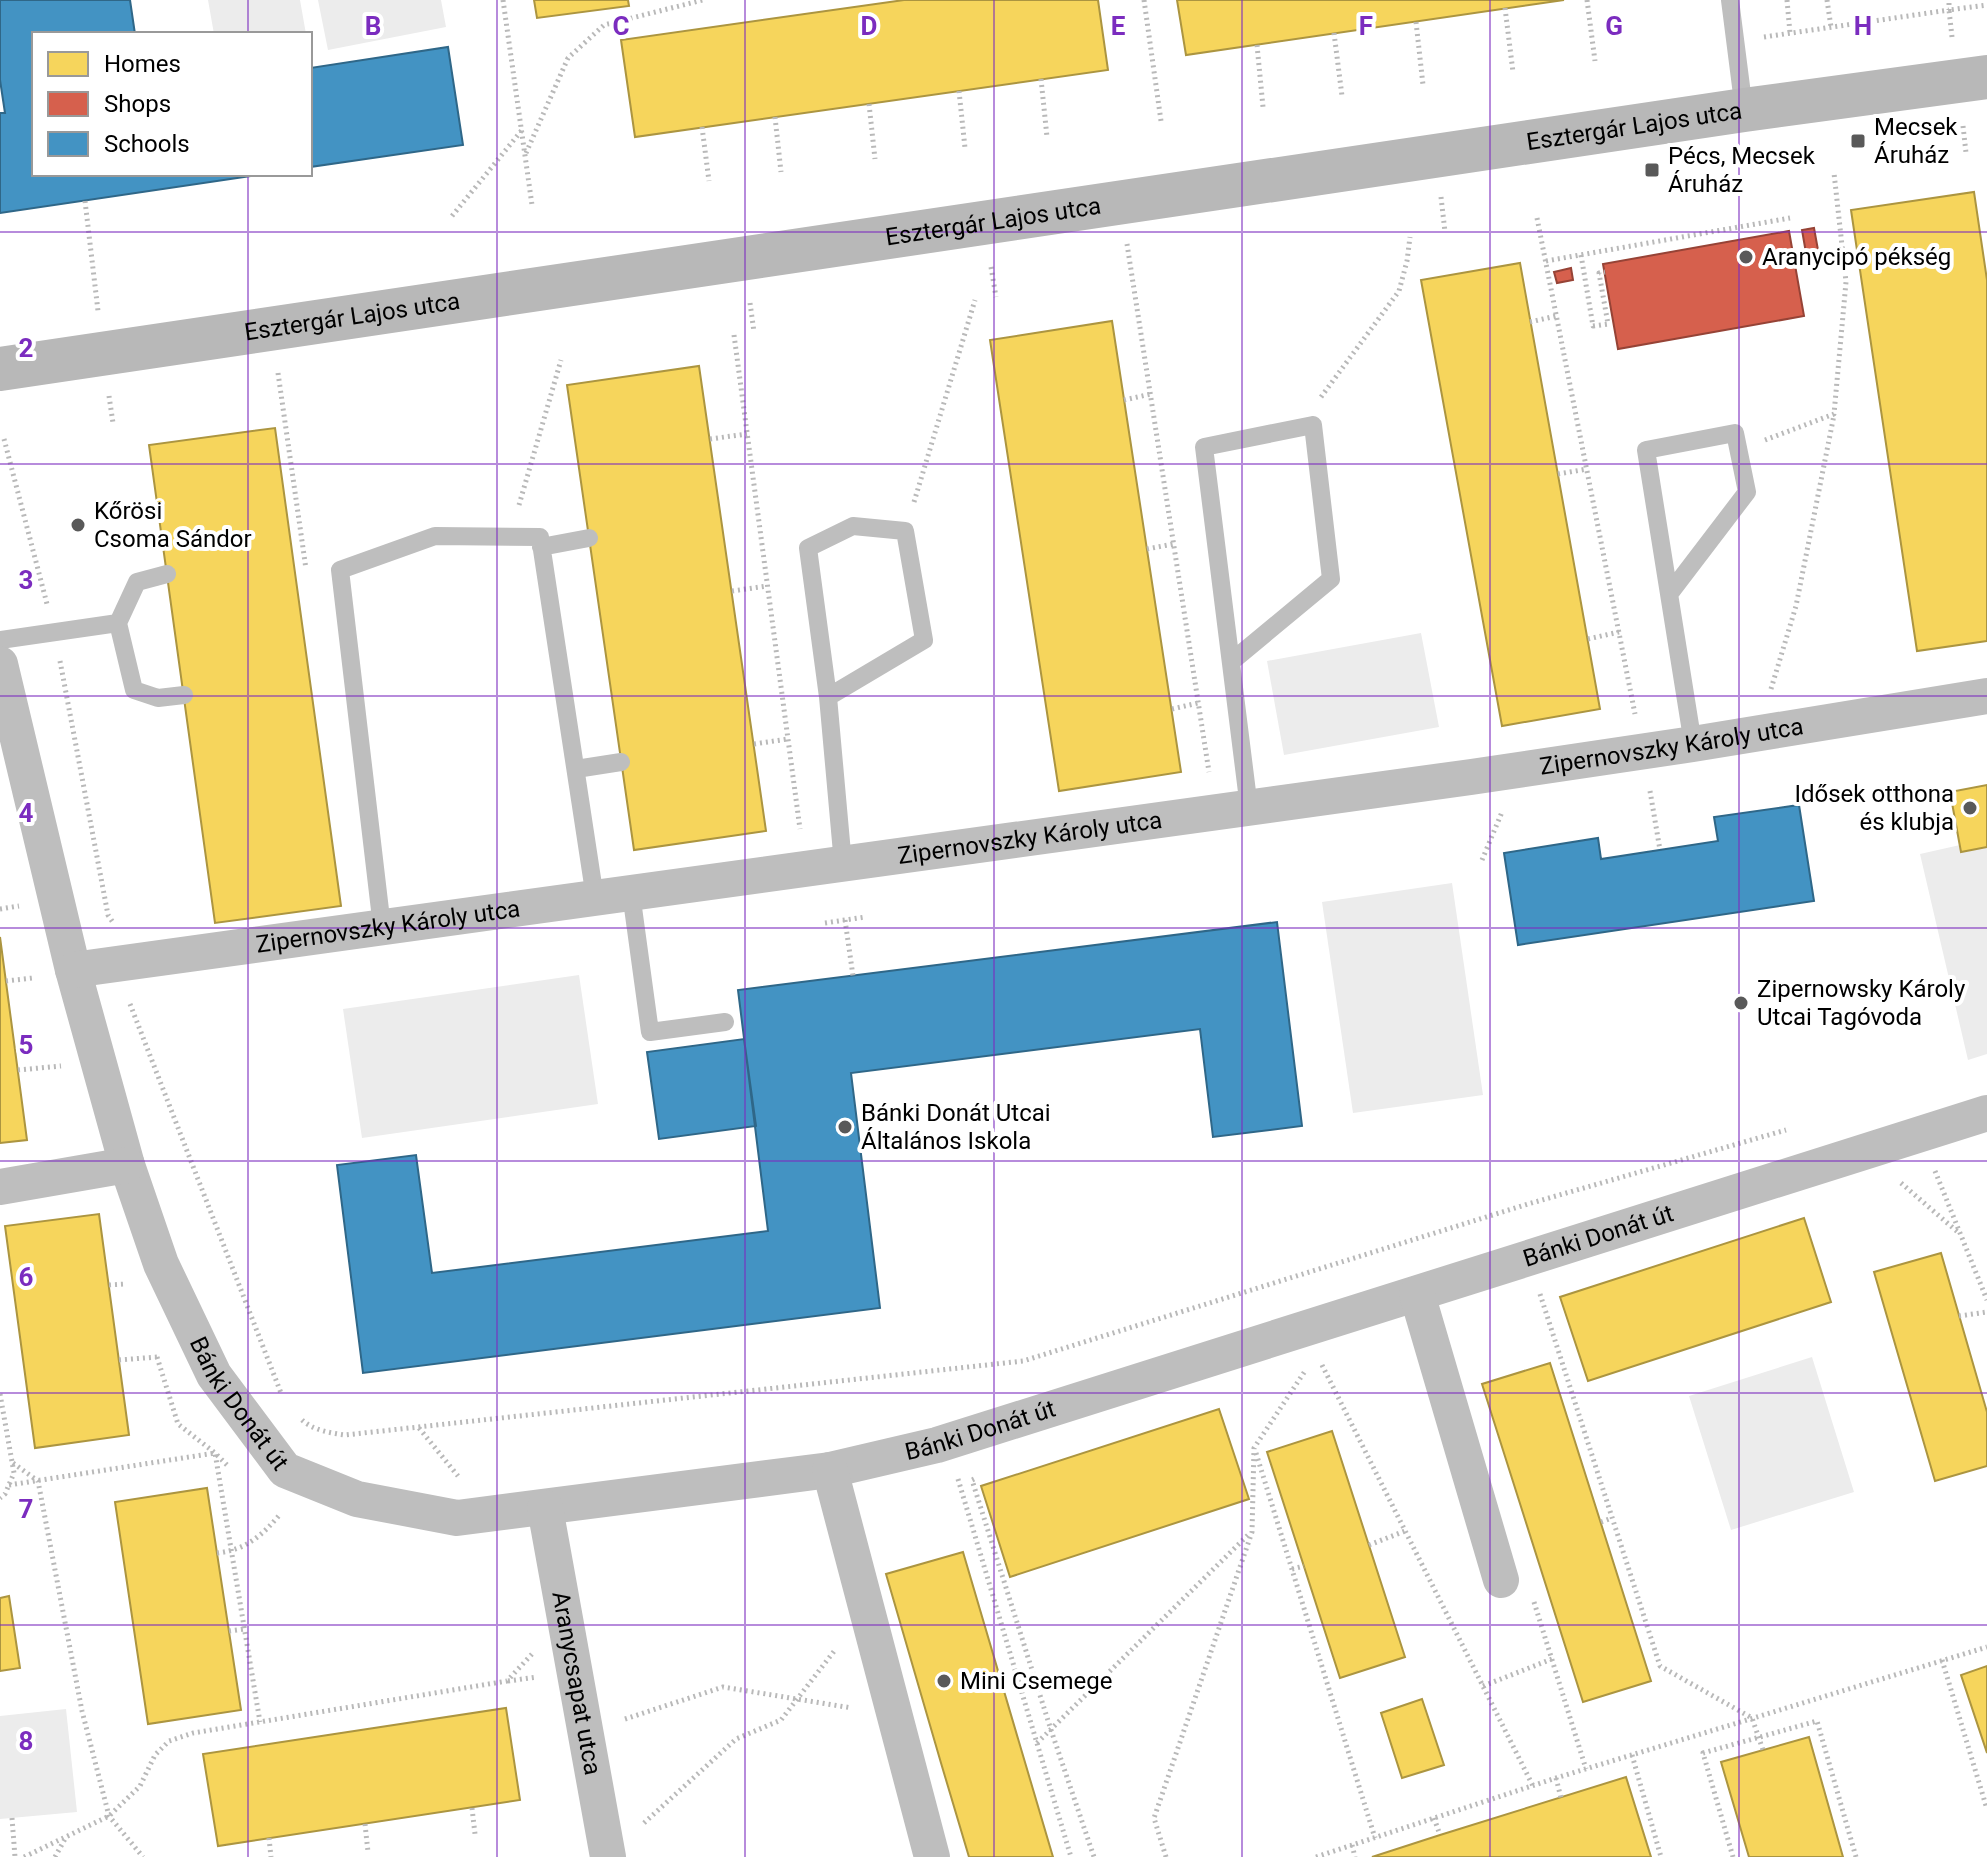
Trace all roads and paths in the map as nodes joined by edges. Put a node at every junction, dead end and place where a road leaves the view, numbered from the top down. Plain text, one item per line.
1 (503, 0) edge
2 (703, 0) edge
3 (1144, 0) edge
4 (1587, 0) edge
5 (1730, 0) edge
6 (1787, 0) edge
7 (1827, 0) edge
8 (1949, 0) edge
9 (1505, 8) dead end
10 (1416, 22) dead end
11 (1831, 27) junction
12 (1334, 33) dead end
13 (1790, 33) junction
14 (1735, 41) junction
15 (1257, 45) dead end
16 (1595, 61) dead end
17 (1513, 72) dead end
18 (1987, 77) edge
19 (1041, 79) dead end
20 (1423, 85) dead end
21 (959, 91) dead end
22 (1342, 96) dead end
23 (869, 104) dead end
24 (1263, 107) dead end
25 (1744, 110) junction
26 (775, 117) dead end
27 (1161, 121) dead end
28 (702, 127) dead end
29 (522, 129) junction
30 (1047, 137) dead end
31 (965, 148) dead end
32 (526, 153) junction
33 (875, 159) dead end
34 (781, 172) dead end
35 (1834, 173) dead end
36 (709, 181) dead end
37 (1119, 203) junction
38 (532, 205) dead end
39 (452, 216) dead end
40 (1537, 218) dead end
41 (1790, 218) dead end
42 (1410, 237) dead end
43 (1581, 255) junction
44 (1546, 261) junction
45 (1605, 272) dead end
46 (975, 300) dead end
47 (1556, 316) junction
48 (1530, 322) dead end
49 (734, 335) dead end
50 (561, 360) dead end
51 (0, 369) edge
52 (1151, 394) junction
53 (1124, 400) dead end
54 (1834, 414) junction
55 (1298, 428) junction
56 (747, 434) junction
57 (710, 439) dead end
58 (1738, 451) junction
59 (1587, 469) junction
60 (1558, 474) dead end
61 (298, 511) dead end
62 (287, 514) dead end
63 (905, 531) junction
64 (510, 536) junction
65 (589, 538) dead end
66 (1173, 544) junction
67 (541, 547) junction
68 (1147, 549) dead end
69 (167, 574) dead end
70 (767, 586) junction
71 (732, 591) dead end
72 (1670, 593) junction
73 (118, 623) junction
74 (1619, 632) junction
75 (1588, 639) dead end
76 (0, 640) edge
77 (1231, 662) junction
78 (0, 664) edge
79 (184, 695) dead end
80 (1987, 696) edge
81 (828, 697) junction
82 (1768, 697) dead end
83 (1198, 703) junction
84 (1172, 709) dead end
85 (1636, 716) dead end
86 (788, 739) junction
87 (754, 744) dead end
88 (1693, 744) junction
89 (621, 762) dead end
90 (576, 769) junction
91 (1210, 778) dead end
92 (1650, 788) dead end
93 (1249, 808) junction
94 (1504, 809) dead end
95 (801, 839) dead end
96 (1660, 850) dead end
97 (1482, 860) dead end
98 (843, 864) junction
99 (631, 893) junction
100 (595, 898) junction
101 (865, 917) dead end
102 (845, 920) junction
103 (825, 923) dead end
104 (382, 927) junction
105 (73, 970) junction
106 (853, 976) dead end
107 (133, 995) dead end
108 (725, 1022) dead end
109 (62, 1066) dead end
110 (18, 1070) dead end
111 (1987, 1113) edge
112 (1788, 1129) dead end
113 (1921, 1135) junction
114 (127, 1165) junction
115 (1890, 1173) dead end
116 (0, 1187) edge
117 (1961, 1235) junction
118 (1538, 1286) dead end
119 (1417, 1294) junction
120 (1987, 1300) edge
121 (1987, 1312) edge
122 (1959, 1316) dead end
123 (1312, 1341) junction
124 (119, 1360) dead end
125 (0, 1394) edge
126 (287, 1403) dead end
127 (299, 1418) dead end
128 (418, 1427) junction
129 (1254, 1448) junction
130 (215, 1453) junction
131 (13, 1463) junction
132 (954, 1465) dead end
133 (232, 1470) dead end
134 (830, 1470) junction
135 (985, 1476) dead end
136 (38, 1481) junction
137 (9, 1485) junction
138 (0, 1498) edge
139 (290, 1503) dead end
140 (545, 1508) junction
141 (488, 1514) junction
142 (1612, 1518) junction
143 (1601, 1522) dead end
144 (1405, 1531) junction
145 (1252, 1532) junction
146 (1369, 1545) dead end
147 (232, 1552) junction
148 (217, 1553) dead end
149 (1304, 1566) dead end
150 (1292, 1569) junction
151 (1501, 1580) dead end
152 (1534, 1601) dead end
153 (867, 1607) junction
154 (244, 1629) junction
155 (229, 1631) dead end
156 (538, 1647) dead end
157 (1987, 1647) edge
158 (1552, 1659) junction
159 (1942, 1660) junction
160 (542, 1676) dead end
161 (507, 1681) junction
162 (1483, 1686) junction
163 (798, 1699) junction
164 (895, 1714) junction
165 (1752, 1718) junction
166 (260, 1722) junction
167 (585, 1727) junction
168 (1051, 1730) junction
169 (1759, 1737) junction
170 (1037, 1743) junction
171 (1763, 1750) dead end
172 (1632, 1755) junction
173 (1586, 1769) junction
174 (1556, 1778) junction
175 (1533, 1786) junction
176 (1561, 1798) dead end
177 (472, 1808) dead end
178 (1987, 1809) edge
179 (109, 1816) junction
180 (12, 1818) dead end
181 (1434, 1818) junction
182 (365, 1824) dead end
183 (641, 1825) dead end
184 (475, 1834) dead end
185 (1440, 1835) dead end
186 (67, 1836) junction
187 (269, 1838) dead end
188 (1375, 1838) junction
189 (1352, 1845) junction
190 (368, 1852) dead end
191 (15, 1857) edge
192 (24, 1857) edge
193 (55, 1857) edge
194 (143, 1857) edge
195 (271, 1857) edge
196 (608, 1857) edge
197 (932, 1857) edge
198 (1071, 1857) edge
199 (1094, 1857) edge
200 (1166, 1857) edge
201 (1316, 1857) edge
202 (1355, 1857) edge
203 (1661, 1857) edge
204 (1733, 1857) edge
205 (1856, 1857) edge

1 - 29 path
2 - 32 path
3 - 27 path
4 - 16 path
5 - 14 lane
6 - 13 path
7 - 11 path
8 - 11 path
9 - 17 path
10 - 20 path
11 - 13 path
12 - 22 path
13 - 14 path
14 - 25 lane
15 - 24 path
18 - 25 street, Esztergár Lajos utca
19 - 30 path
21 - 31 path
23 - 33 path
25 - 37 street, Esztergár Lajos utca
26 - 34 path
28 - 36 path
29 - 32 path
29 - 39 path
32 - 38 path
35 - 54 path
37 - 51 street, Esztergár Lajos utca
37 - 52 path
40 - 44 path
41 - 43 path
42 - 55 path
43 - 44 path
43 - 45 path
44 - 47 path
46 - 63 path
47 - 48 path
47 - 59 path
49 - 56 path
50 - 64 path
52 - 53 path
52 - 66 path
54 - 58 path
54 - 82 path
55 - 77 lane
55 - 77 lane
56 - 57 path
56 - 70 path
58 - 72 lane
58 - 72 lane
59 - 60 path
59 - 74 path
61 - 62 path
63 - 81 lane
63 - 81 lane
64 - 67 lane
64 - 104 lane
65 - 67 lane
66 - 68 path
66 - 83 path
67 - 90 lane
69 - 73 lane
70 - 71 path
70 - 86 path
72 - 88 lane
73 - 76 lane
73 - 79 lane
74 - 75 path
74 - 85 path
77 - 93 lane
78 - 105 street, Bánki Donát út
80 - 88 street, Zipernovszky Károly utca
81 - 98 lane
83 - 84 path
83 - 91 path
86 - 87 path
86 - 95 path
88 - 93 street, Zipernovszky Károly utca
89 - 90 lane
90 - 100 lane
92 - 96 path
93 - 98 street, Zipernovszky Károly utca
94 - 97 path
98 - 99 street, Zipernovszky Károly utca
99 - 100 street, Zipernovszky Károly utca
99 - 108 lane
100 - 104 street, Zipernovszky Károly utca
101 - 102 path
102 - 103 path
102 - 106 path
104 - 105 street, Zipernovszky Károly utca
105 - 114 street, Bánki Donát út
107 - 126 path
109 - 110 path
111 - 113 street, Bánki Donát út
112 - 128 path
113 - 117 path
113 - 119 street, Bánki Donát út
114 - 116 street
114 - 141 street, Bánki Donát út
115 - 117 path
117 - 120 path
118 - 142 path
119 - 123 street, Bánki Donát út
119 - 151 street
121 - 122 path
123 - 129 path
123 - 134 street, Bánki Donát út
123 - 144 path
124 - 130 path
125 - 131 path
127 - 128 path
128 - 141 path
129 - 145 path
129 - 150 path
130 - 133 path
130 - 136 path
130 - 147 path
131 - 136 path
131 - 137 path
132 - 170 path
134 - 140 street, Bánki Donát út
134 - 153 street
135 - 168 path
136 - 137 path
136 - 179 path
137 - 138 path
139 - 147 path
140 - 141 street, Bánki Donát út
140 - 167 street, Aranycsapat utca
142 - 143 path
142 - 165 path
144 - 146 path
144 - 162 path
145 - 168 path
145 - 200 path
147 - 148 path
147 - 154 path
149 - 150 path
150 - 188 path
152 - 158 path
153 - 163 path
153 - 164 street
154 - 155 path
154 - 166 path
156 - 161 path
157 - 159 path
158 - 162 path
158 - 173 path
159 - 165 path
159 - 178 path
160 - 161 path
161 - 166 path
162 - 175 path
163 - 164 path
163 - 167 path
163 - 183 path
164 - 197 street
165 - 169 path
165 - 172 path
166 - 179 path
167 - 196 street, Aranycsapat utca
168 - 170 path
168 - 199 path
169 - 171 path
169 - 204 path
169 - 205 path
170 - 198 path
172 - 173 path
172 - 203 path
173 - 174 path
174 - 175 path
174 - 176 path
175 - 181 path
177 - 184 path
179 - 186 path
179 - 194 path
180 - 191 path
181 - 185 path
181 - 188 path
182 - 190 path
186 - 192 path
186 - 193 path
187 - 195 path
188 - 189 path
189 - 201 path
189 - 202 path

